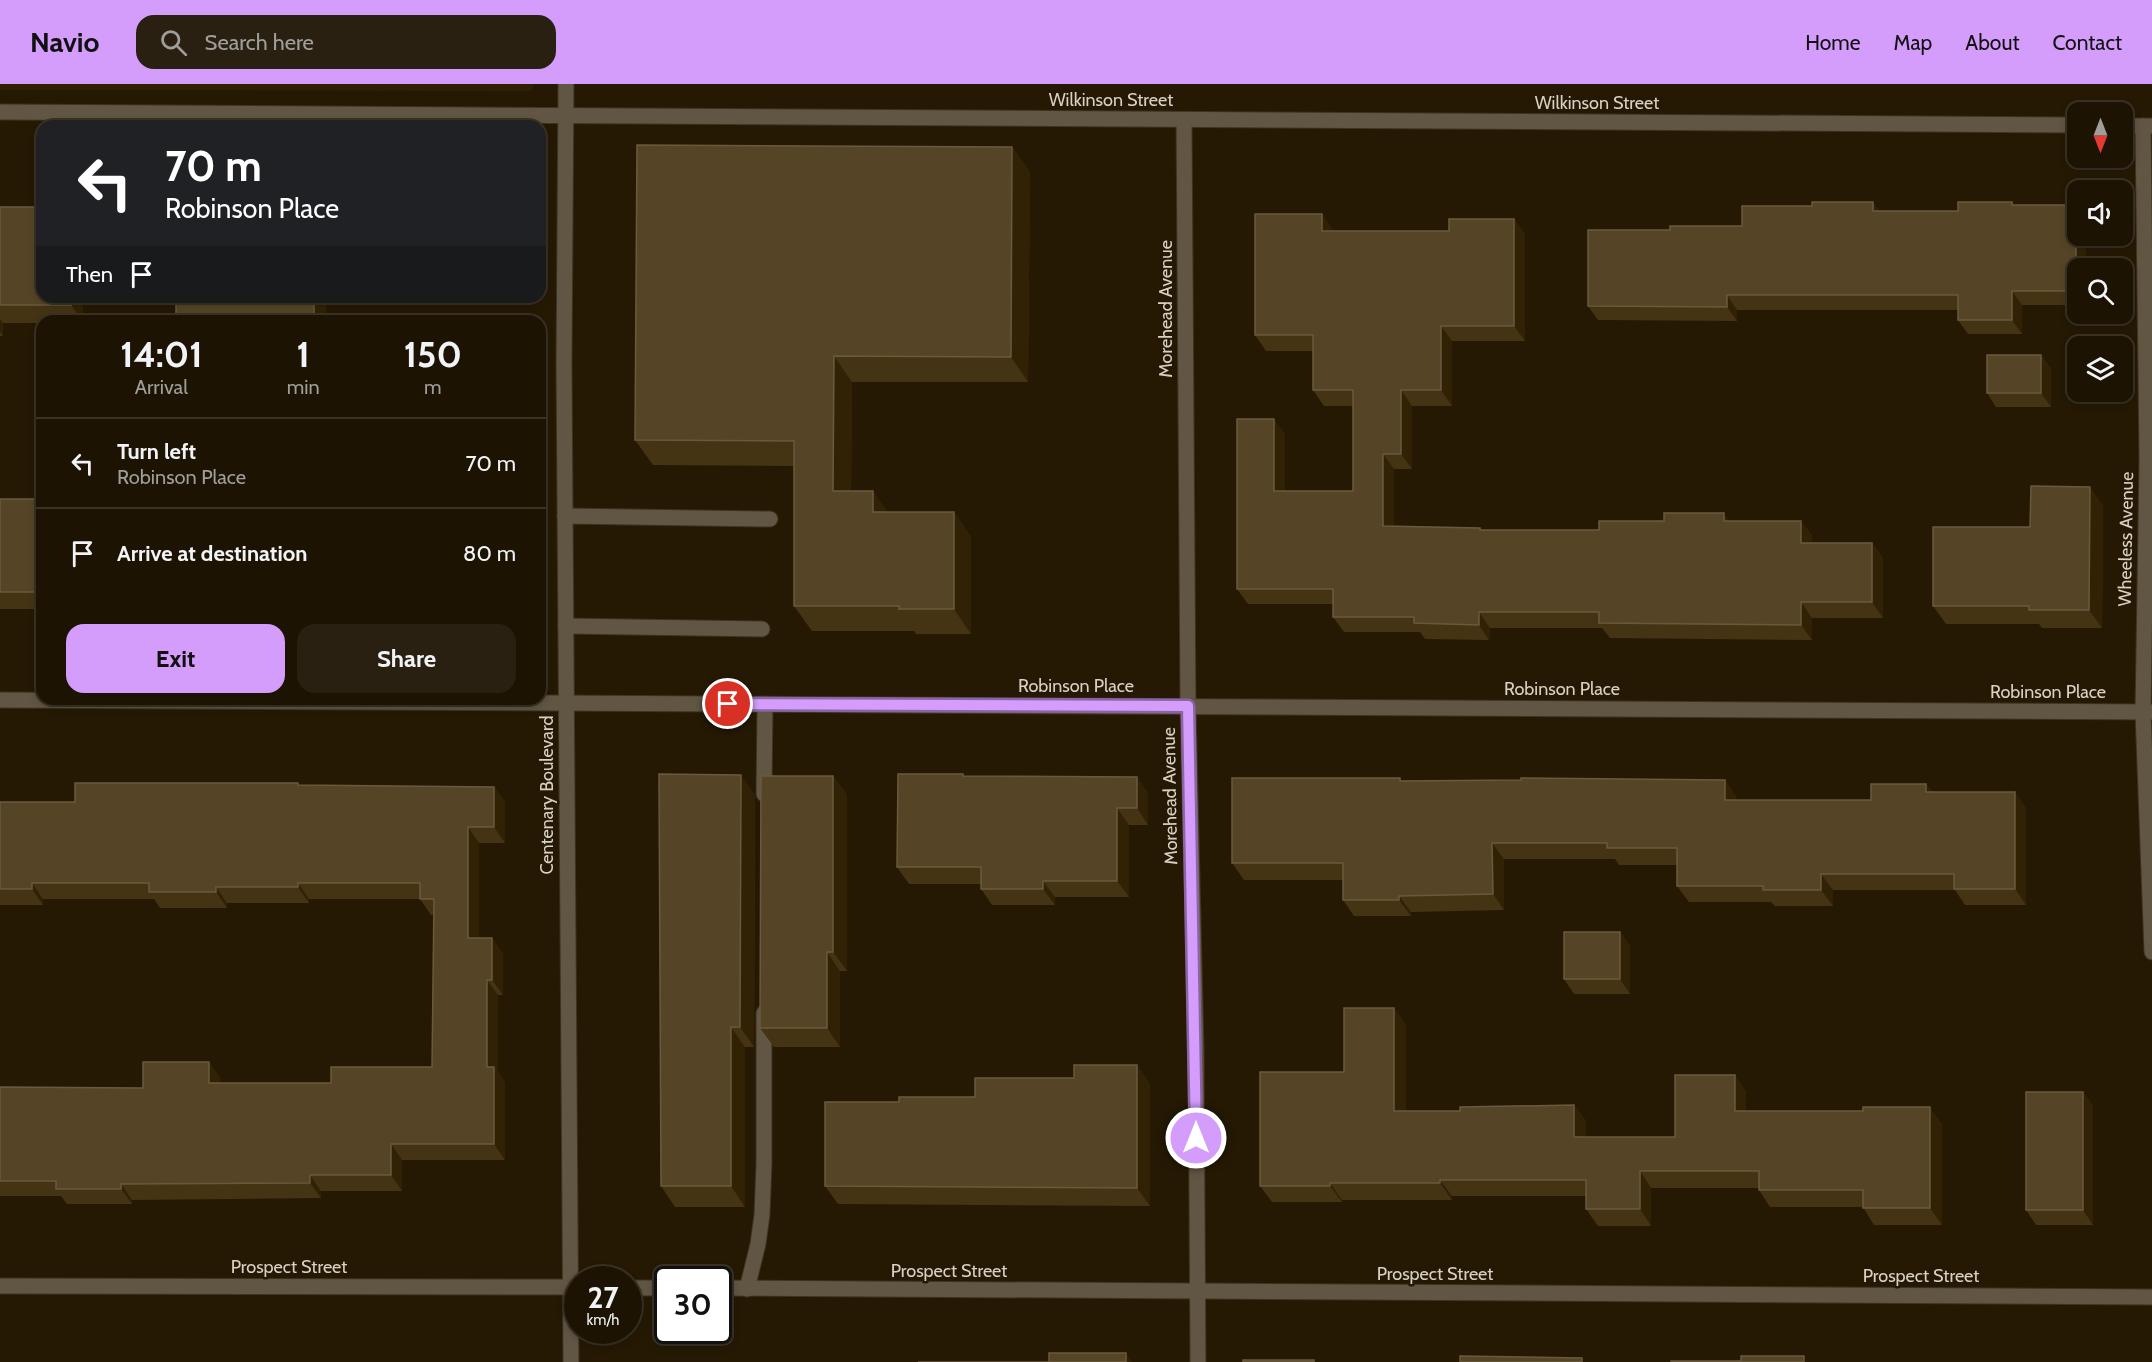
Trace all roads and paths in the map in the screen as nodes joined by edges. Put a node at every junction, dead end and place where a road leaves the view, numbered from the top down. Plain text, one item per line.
1 (566, 84) edge
2 (0, 112) edge
3 (566, 115) junction
4 (1184, 120) junction
5 (2067, 125) edge
6 (2148, 126) edge
7 (565, 516) junction
8 (770, 519) dead end
9 (566, 626) junction
10 (762, 629) dead end
11 (0, 700) edge
12 (36, 700) edge
13 (546, 703) edge
14 (566, 703) junction
15 (765, 704) junction
16 (1188, 706) junction
17 (2148, 712) edge
18 (764, 812) edge
19 (2152, 952) edge
20 (764, 1000) edge
21 (574, 1266) edge
22 (0, 1286) edge
23 (564, 1287) edge
24 (732, 1288) edge
25 (747, 1289) junction
26 (1197, 1292) junction
27 (2152, 1297) edge
28 (572, 1344) edge
29 (571, 1362) edge
30 (1198, 1362) edge

1 - 3 street, Centenary Boulevard
2 - 3 street, Wilkinson Street
3 - 4 street, Wilkinson Street
3 - 7 street, Centenary Boulevard
4 - 5 street, Wilkinson Street
4 - 16 street, Morehead Avenue
6 - 17 street, Wheeless Avenue
7 - 8 street
7 - 9 street, Centenary Boulevard
9 - 10 street
9 - 14 street, Centenary Boulevard
11 - 12 street, Robinson Place
13 - 14 street, Robinson Place
14 - 15 street, Robinson Place
14 - 21 street, Centenary Boulevard
15 - 16 street, Robinson Place
15 - 18 street
16 - 17 street, Robinson Place
16 - 26 street, Morehead Avenue
17 - 19 street, Wheeless Avenue
20 - 25 street
22 - 23 street, Prospect Street
24 - 25 street, Prospect Street
25 - 26 street, Prospect Street
26 - 27 street, Prospect Street
26 - 30 street, Morehead Avenue
28 - 29 street, Centenary Boulevard

